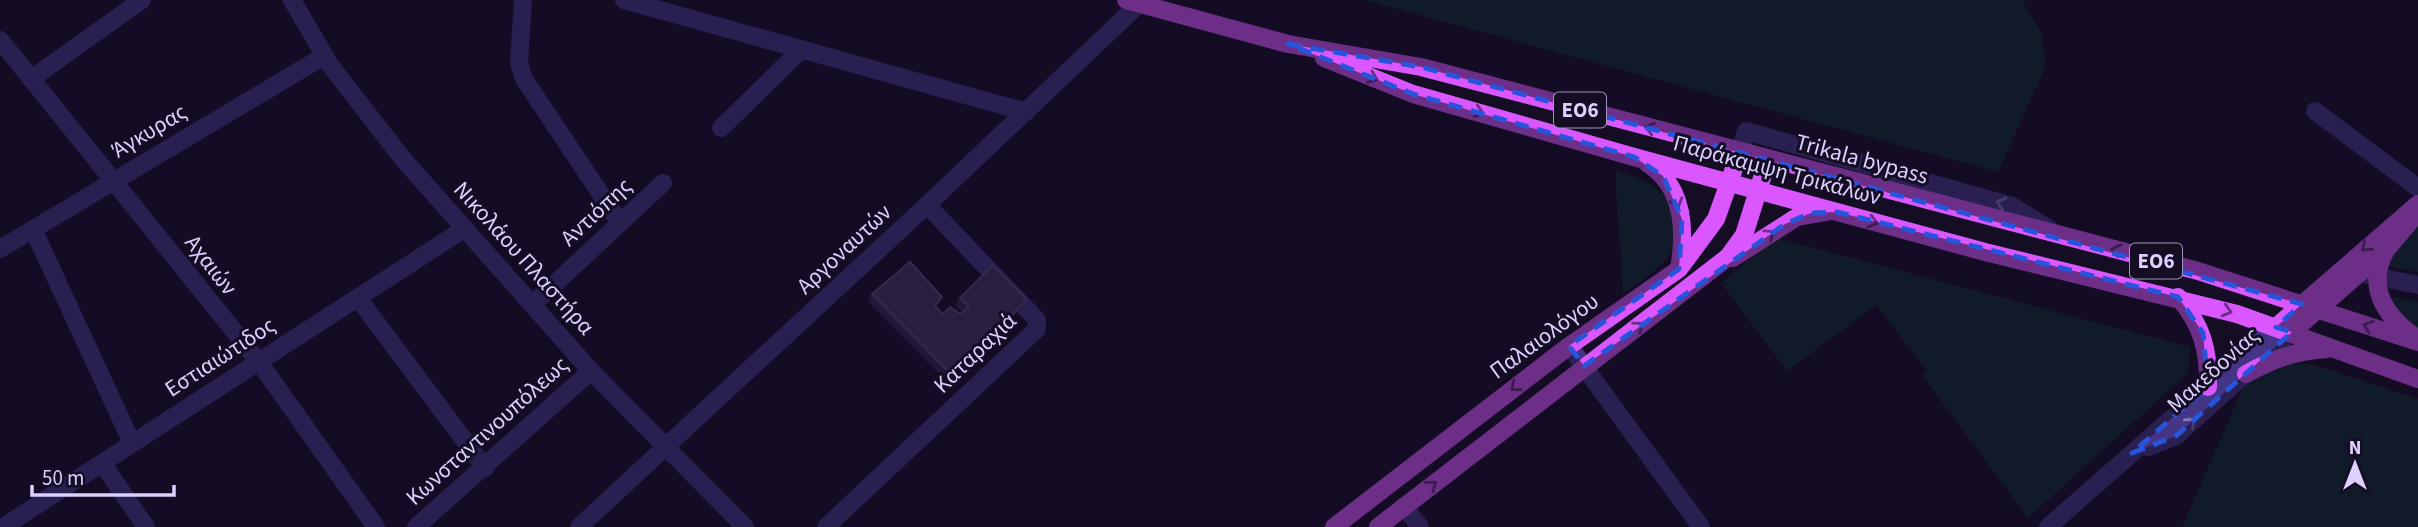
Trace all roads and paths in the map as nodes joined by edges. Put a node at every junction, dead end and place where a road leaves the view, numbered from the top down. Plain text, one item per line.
1 (142, 0) edge
2 (292, 0) edge
3 (523, 0) edge
4 (624, 0) edge
5 (1133, 2) edge
6 (0, 40) edge
7 (1288, 44) junction
8 (802, 49) junction
9 (324, 56) junction
10 (31, 79) junction
11 (1026, 111) junction
12 (2315, 111) dead end
13 (721, 128) dead end
14 (1774, 140) junction
15 (1740, 152) junction
16 (1634, 157) junction
17 (1768, 159) junction
18 (114, 181) junction
19 (663, 183) dead end
20 (1730, 183) junction
21 (2418, 188) edge
22 (1760, 191) junction
23 (2418, 204) edge
24 (928, 205) junction
25 (1837, 212) junction
26 (2418, 212) edge
27 (620, 223) junction
28 (33, 229) junction
29 (464, 229) junction
30 (2060, 236) junction
31 (0, 249) edge
32 (1679, 269) junction
33 (1713, 271) junction
34 (2368, 276) junction
35 (2418, 285) edge
36 (2178, 297) junction
37 (358, 298) junction
38 (532, 305) junction
39 (2311, 306) junction
40 (2284, 330) junction
41 (2418, 341) edge
42 (1569, 346) junction
43 (2334, 348) junction
44 (259, 362) junction
45 (1584, 366) junction
46 (591, 371) junction
47 (2246, 374) junction
48 (2418, 379) edge
49 (2208, 387) junction
50 (132, 443) junction
51 (666, 447) junction
52 (2132, 453) junction
53 (102, 463) junction
54 (485, 468) junction
55 (1404, 506) junction
56 (3, 527) edge
57 (146, 527) edge
58 (376, 527) edge
59 (416, 527) edge
60 (579, 527) edge
61 (745, 527) edge
62 (826, 527) edge
63 (1334, 527) edge
64 (1378, 527) edge
65 (1420, 527) edge
66 (1702, 527) edge
67 (2049, 527) edge

1 - 10 street
2 - 9 street, Νικολάου Πλαστήρα
3 - 27 street
4 - 8 street
5 - 7 main road, Παράκαμψη Τρικάλων / ΕΟ6
5 - 11 street, Αργοναυτών
6 - 10 street, Αχαιών
15 -> 7 main road, Trikala bypass / ΕΟ6
7 -> 16 main road, Παράκαμψη Τρικάλων / ΕΟ6
8 - 11 street
8 - 13 street
9 - 18 street, Άγκυρας
9 - 29 street, Νικολάου Πλαστήρα
10 - 18 street, Αχαιών
11 - 24 street, Αργοναυτών
12 - 21 street
14 - 15 street
14 - 17 street
30 -> 14 street
15 - 17 main road, Trikala bypass / ΕΟ6
15 - 20 main road, Παλαιολόγου
16 - 20 main road, Παράκαμψη Τρικάλων / ΕΟ6
16 -> 32 main road
17 - 22 main road, Παλαιολόγου
17 - 30 main road, Trikala bypass / ΕΟ6
18 - 28 street, Άγκυρας
18 - 44 street, Αχαιών
19 - 27 street, Αντιόπης
20 - 22 main road, Παράκαμψη Τρικάλων / ΕΟ6
20 - 32 main road, Παλαιολόγου
22 - 25 main road, Παράκαμψη Τρικάλων / ΕΟ6
22 - 33 main road, Παλαιολόγου
23 -> 39 main road
24 - 51 street, Αργοναυτών
24 - 62 street, Καταραχιά
33 -> 25 main road
25 -> 36 main road, Παράκαμψη Τρικάλων / ΕΟ6
26 - 34 main road
27 - 38 street, Αντιόπης
28 - 31 street, Άγκυρας
28 - 50 street
29 - 37 street, Εστιαιώτιδος
29 - 38 street, Νικολάου Πλαστήρα
39 -> 30 main road, Trikala bypass / ΕΟ6
32 - 42 main road, Παλαιολόγου
45 -> 33 main road, Παλαιολόγου
34 - 35 street
34 - 39 main road
34 - 41 main road
36 -> 40 main road, Παράκαμψη Τρικάλων / ΕΟ6
36 - 49 main road
37 - 44 street, Εστιαιώτιδος
37 - 54 street
38 - 46 street, Νικολάου Πλαστήρα
39 - 40 main road, Μακεδονίας
41 -> 39 main road, Trikala bypass / ΕΟ6
40 - 43 main road, Παράκαμψη Τρικάλων / ΕΟ6
40 - 47 street, Μακεδονίας
40 - 49 street, Μακεδονίας
42 - 45 street
42 -> 63 main road, Παλαιολόγου
43 - 47 main road
43 - 48 main road, Παράκαμψη Τρικάλων / ΕΟ6
44 - 50 street, Εστιαιώτιδος
44 - 58 street, Αχαιών
55 -> 45 main road, Παλαιολόγου
45 - 66 street
46 - 51 street, Νικολάου Πλαστήρα
46 - 54 street, Κωνσταντινουπόλεως
52 -> 47 street, Μακεδονίας
49 - 52 street, Μακεδονίας
50 - 53 street, Εστιαιώτιδος
51 - 60 street, Αργοναυτών
51 - 61 street, Νικολάου Πλαστήρα
52 - 67 street, Μακεδονίας
53 - 56 street, Εστιαιώτιδος
53 - 57 street
54 - 59 street, Κωνσταντινουπόλεως
55 - 64 main road, Παλαιολόγου
55 - 65 street

